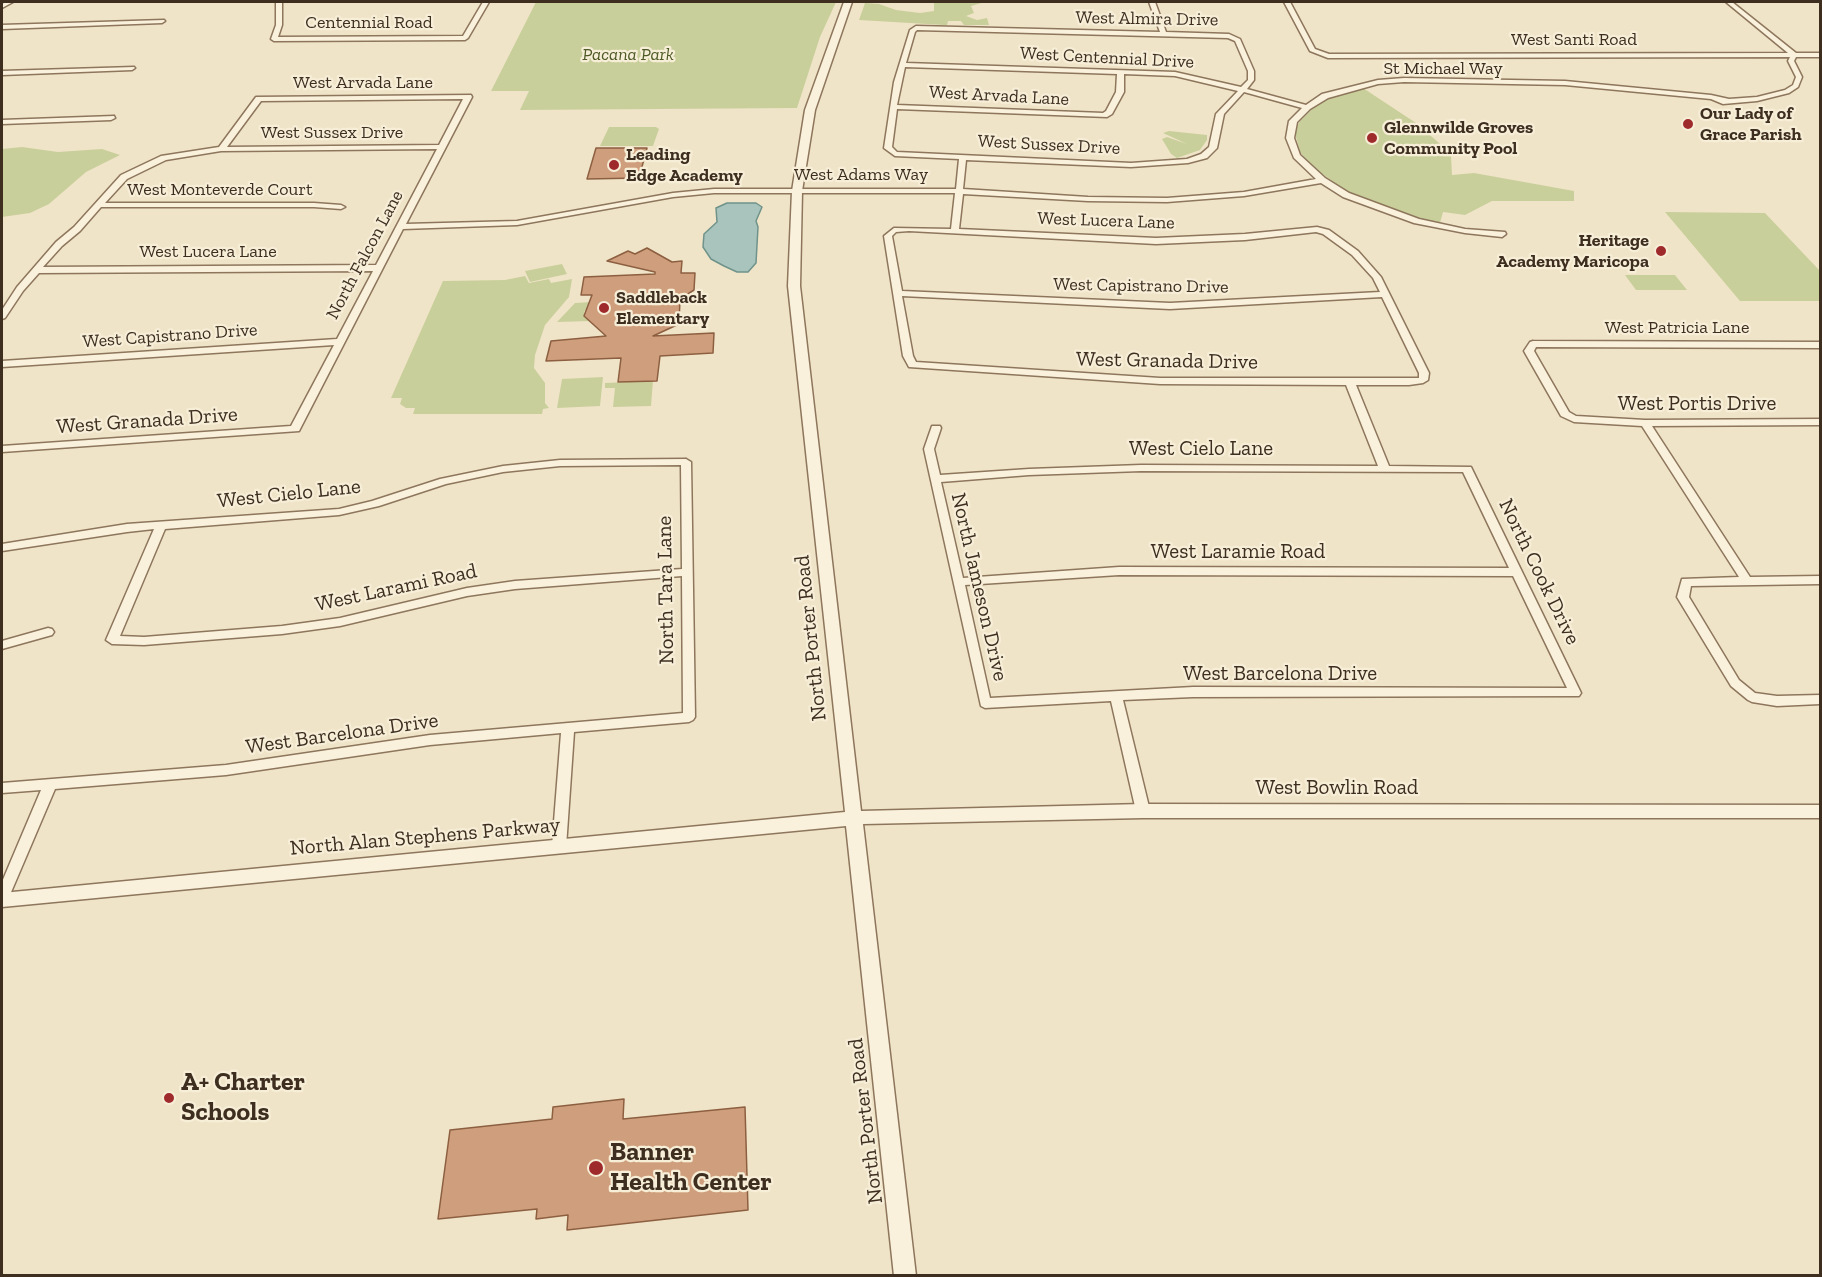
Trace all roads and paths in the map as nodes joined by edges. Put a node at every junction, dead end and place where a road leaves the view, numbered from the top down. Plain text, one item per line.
1 (10, 2) edge
2 (279, 2) edge
3 (486, 2) edge
4 (848, 2) edge
5 (1152, 2) edge
6 (1287, 2) edge
7 (1729, 2) edge
8 (2, 6) edge
9 (162, 21) dead end
10 (2, 27) edge
11 (1164, 35) junction
12 (1794, 55) junction
13 (1821, 55) edge
14 (901, 65) junction
15 (132, 68) dead end
16 (2, 73) edge
17 (1120, 74) junction
18 (1243, 90) junction
19 (468, 98) joint
20 (893, 107) junction
21 (1306, 107) junction
22 (111, 118) dead end
23 (2, 123) edge
24 (442, 147) junction
25 (221, 148) junction
26 (963, 156) junction
27 (1322, 180) junction
28 (959, 190) junction
29 (797, 191) junction
30 (98, 205) junction
31 (341, 207) dead end
32 (400, 226) junction
33 (955, 230) junction
34 (1502, 234) dead end
35 (379, 268) junction
36 (37, 270) junction
37 (897, 293) junction
38 (1386, 294) junction
39 (2, 316) edge
40 (340, 342) junction
41 (1821, 345) edge
42 (2, 364) edge
43 (1350, 382) junction
44 (1574, 420) joint
45 (1821, 422) edge
46 (1645, 423) junction
47 (936, 428) dead end
48 (294, 429) joint
49 (2, 449) edge
50 (686, 462) joint
51 (1385, 468) junction
52 (1467, 469) joint
53 (935, 479) junction
54 (160, 526) junction
55 (2, 547) edge
56 (688, 572) junction
57 (1518, 572) junction
58 (1746, 580) junction
59 (1821, 580) edge
60 (958, 582) junction
61 (48, 632) dead end
62 (2, 645) edge
63 (1575, 693) joint
64 (1116, 695) junction
65 (1821, 700) edge
66 (985, 703) joint
67 (689, 717) joint
68 (568, 728) junction
69 (50, 785) junction
70 (2, 788) edge
71 (1143, 811) junction
72 (1821, 811) edge
73 (853, 818) junction
74 (559, 847) junction
75 (2, 898) edge
76 (905, 1275) edge

1 - 8 street
2 - 3 street, Centennial Road
4 - 29 street, North Porter Road
5 - 11 street
6 - 12 street, West Santi Road
7 - 12 street
9 - 10 street
11 - 14 street, West Almira Drive
11 - 18 street, West Almira Drive
12 - 13 street, West Santi Road
12 - 21 street, St Michael Way
14 - 17 street, West Centennial Drive
14 - 20 street
15 - 16 street
17 - 18 street, West Centennial Drive
17 - 20 street, West Arvada Lane
18 - 21 street, West Centennial Drive
18 - 26 street, West Sussex Drive
19 - 24 street, North Falcon Lane
19 - 25 street, West Arvada Lane
20 - 26 street, West Sussex Drive
21 - 27 street
22 - 23 street
24 - 25 street, West Sussex Drive
24 - 32 street, North Falcon Lane
25 - 30 street, West Sussex Drive
26 - 28 street
27 - 28 street, West Adams Way
27 - 34 street
28 - 29 street, West Adams Way
28 - 33 street
29 - 32 street, West Adams Way
29 - 73 street, North Porter Road
30 - 31 street, West Monteverde Court
30 - 36 street, West Sussex Drive
32 - 35 street, North Falcon Lane
33 - 37 street, West Lucera Lane
33 - 38 street, West Lucera Lane
35 - 36 street, West Lucera Lane
35 - 40 street, North Falcon Lane
36 - 39 street, West Sussex Drive
37 - 38 street, West Capistrano Drive
37 - 43 street, West Granada Drive
38 - 43 street, West Granada Drive
40 - 42 street, West Capistrano Drive
40 - 48 street, North Falcon Lane
41 - 44 street, West Patricia Lane
43 - 51 street
44 - 46 street, West Portis Drive
45 - 46 street, West Portis Drive
46 - 58 street
47 - 53 street, North Jameson Drive
48 - 49 street, West Granada Drive
50 - 54 street, West Cielo Lane
50 - 56 street, North Tara Lane
51 - 52 street, West Cielo Lane
51 - 53 street, West Cielo Lane
52 - 57 street, North Cook Drive
53 - 60 street, North Jameson Drive
54 - 55 street, West Cielo Lane
54 - 56 street, West Larami Road
56 - 67 street, North Tara Lane
57 - 60 street, West Laramie Road
57 - 63 street, North Cook Drive
58 - 59 street
58 - 65 street
60 - 66 street, North Jameson Drive
61 - 62 street
63 - 64 street, West Barcelona Drive
64 - 66 street, West Barcelona Drive
64 - 71 street
67 - 68 street, West Barcelona Drive
68 - 69 street, West Barcelona Drive
68 - 74 street
69 - 70 street, West Barcelona Drive
69 - 75 street
71 - 72 street, West Bowlin Road
71 - 73 street, West Bowlin Road
73 - 74 street, North Alan Stephens Parkway
73 - 76 street, North Porter Road
74 - 75 street, North Alan Stephens Parkway

